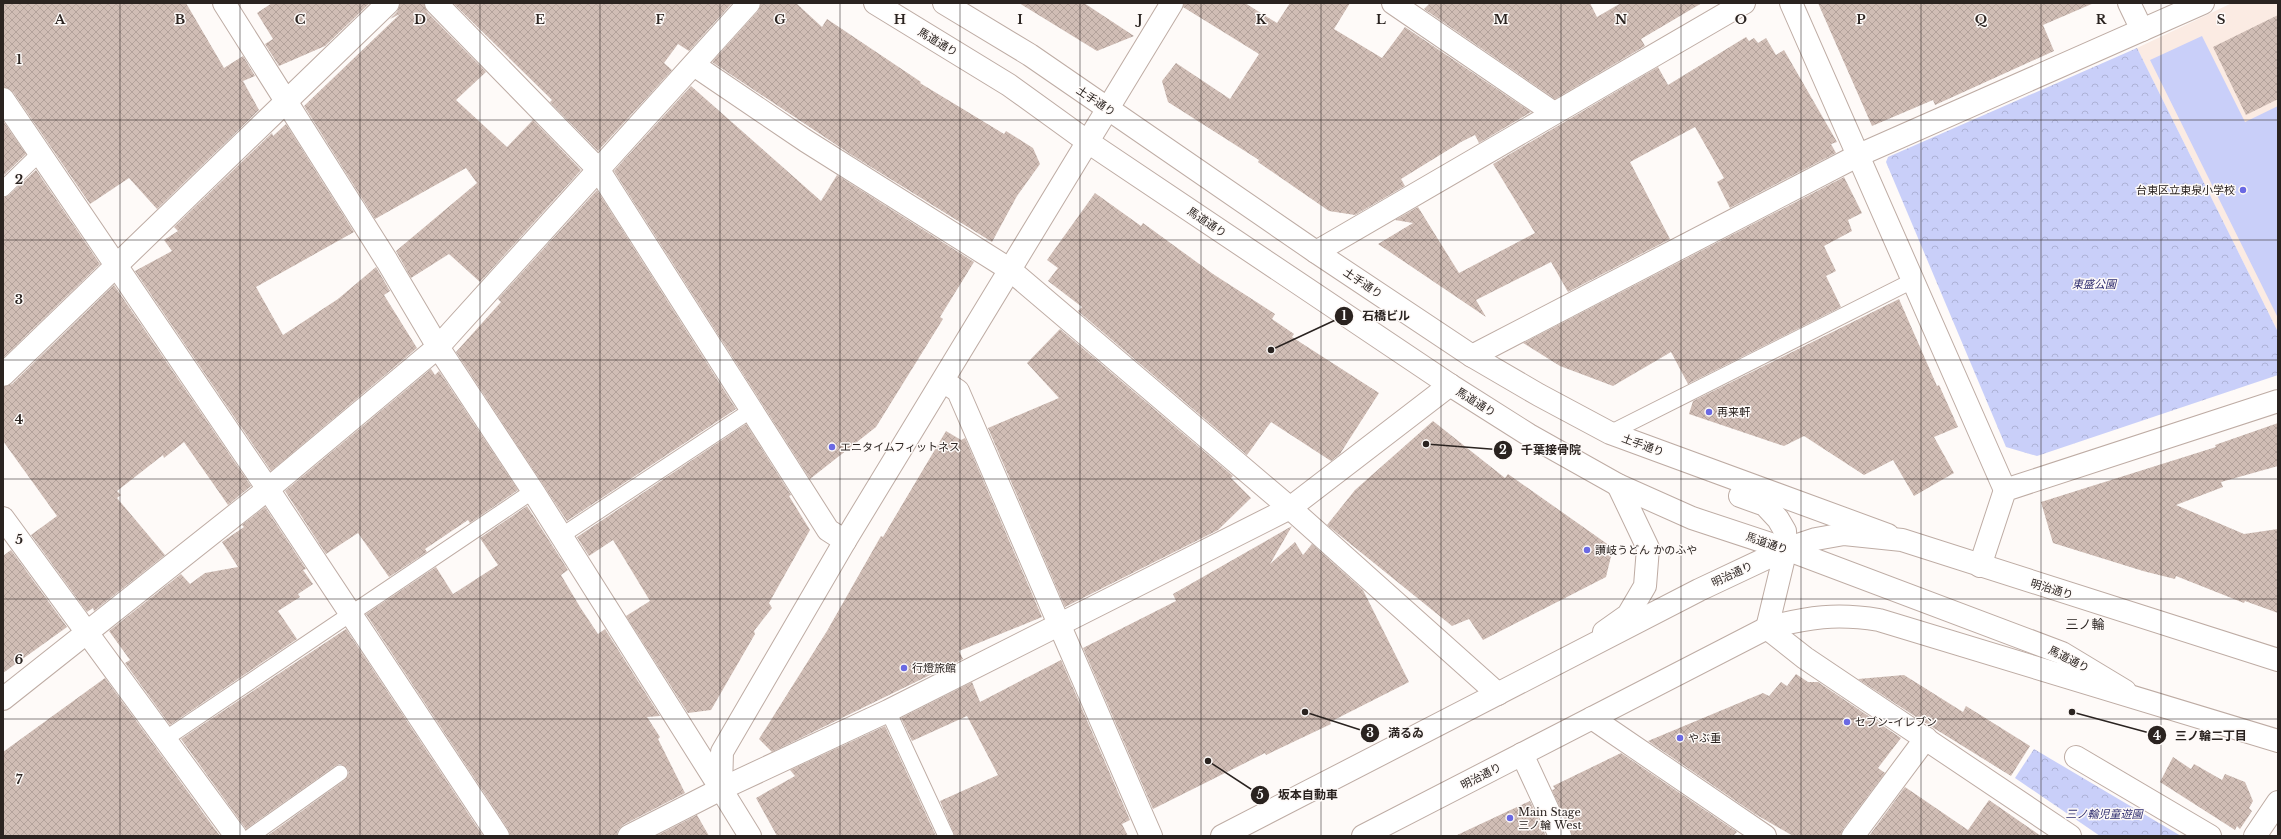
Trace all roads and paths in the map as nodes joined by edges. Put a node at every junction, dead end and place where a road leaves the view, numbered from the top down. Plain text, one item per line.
1 (224, 3) edge
2 (388, 3) edge
3 (436, 3) edge
4 (749, 3) edge
5 (875, 3) edge
6 (944, 3) edge
7 (1172, 3) edge
8 (1744, 3) edge
9 (1791, 3) edge
10 (2129, 3) edge
11 (2203, 3) edge
12 (1402, 5) edge
13 (2142, 30) junction
14 (694, 65) junction
15 (3, 99) edge
16 (286, 102) junction
17 (1108, 109) junction
18 (1554, 113) junction
19 (1088, 142) junction
20 (40, 153) junction
21 (1859, 155) junction
22 (598, 169) junction
23 (3, 189) edge
24 (1316, 252) junction
25 (117, 265) junction
26 (1009, 269) junction
27 (1914, 280) junction
28 (438, 347) junction
29 (1472, 356) junction
30 (3, 374) edge
31 (943, 381) junction
32 (1450, 386) junction
33 (2278, 401) edge
34 (753, 409) junction
35 (1610, 433) junction
36 (1618, 485) junction
37 (268, 489) junction
38 (2005, 490) junction
39 (533, 492) junction
40 (1290, 508) junction
41 (3, 518) edge
42 (561, 536) junction
43 (1902, 540) junction
44 (845, 541) junction
45 (1786, 549) junction
46 (1980, 566) junction
47 (351, 613) junction
48 (1060, 624) junction
49 (1767, 628) junction
50 (87, 633) junction
51 (1576, 653) junction
52 (2278, 660) edge
53 (1498, 694) junction
54 (2133, 695) junction
55 (3, 699) edge
56 (888, 710) junction
57 (1592, 718) junction
58 (165, 738) junction
59 (1926, 738) junction
60 (2278, 741) edge
61 (1522, 754) junction
62 (2076, 757) dead end
63 (340, 773) dead end
64 (721, 789) junction
65 (2278, 802) edge
66 (236, 836) edge
67 (251, 836) edge
68 (498, 836) edge
69 (629, 836) edge
70 (750, 836) edge
71 (946, 836) edge
72 (1151, 836) edge
73 (1222, 836) edge
74 (1363, 836) edge
75 (1560, 836) edge
76 (1765, 836) edge
77 (1853, 836) edge
78 (2070, 836) edge
79 (2210, 836) edge
80 (2255, 836) edge

1 - 16 street
2 - 16 street
3 - 22 street
4 - 14 street
5 - 19 street, 馬道通り
6 - 17 street, 土手通り
7 - 17 street
8 - 18 street
9 - 21 street
10 - 13 street
11 - 13 street
12 - 18 street
13 - 21 street
14 - 22 street
14 - 26 street
15 - 20 street
16 - 25 street
16 - 28 street
17 - 19 street
17 - 24 street, 土手通り
18 - 24 street
19 - 26 street
19 - 32 street, 馬道通り
20 - 23 lane
20 - 25 street
21 - 27 street
21 - 29 street
22 - 28 street
22 - 34 street
24 - 29 street, 土手通り
25 - 30 street
25 - 37 street
26 - 31 street
26 - 40 street
27 - 35 lane
27 - 38 street
28 - 37 street
28 - 39 street
29 - 35 street, 土手通り
31 - 44 street
31 - 48 street
32 - 36 street, 馬道通り
32 - 40 street
33 - 38 street
34 - 42 lane
34 - 44 street
35 - 43 street, 土手通り
35 - 45 street
36 - 45 street, 馬道通り
36 - 51 street
37 - 47 street
37 - 50 street
38 - 46 street
39 - 42 street
39 - 47 lane
40 - 48 street
40 - 53 street
41 - 50 street
42 - 64 street
43 - 45 street, 明治通り
43 - 46 street, 明治通り
44 - 64 street
45 - 49 street
45 - 51 street, 明治通り
45 - 54 street, 馬道通り
46 - 52 street, 明治通り
47 - 58 lane
47 - 68 street
48 - 56 street
48 - 72 street
49 - 54 street, 明治通り
49 - 57 street, 明治通り
49 - 59 street
50 - 55 street
50 - 58 street
51 - 53 street, 明治通り
53 - 73 street, 明治通り
54 - 60 street, 明治通り
56 - 64 street
56 - 71 lane
57 - 61 street, 明治通り
57 - 76 street
58 - 66 street
59 - 77 street
59 - 78 street
61 - 74 street, 明治通り
61 - 75 street
62 - 79 street
63 - 67 lane
64 - 69 street
64 - 70 street
65 - 80 street

